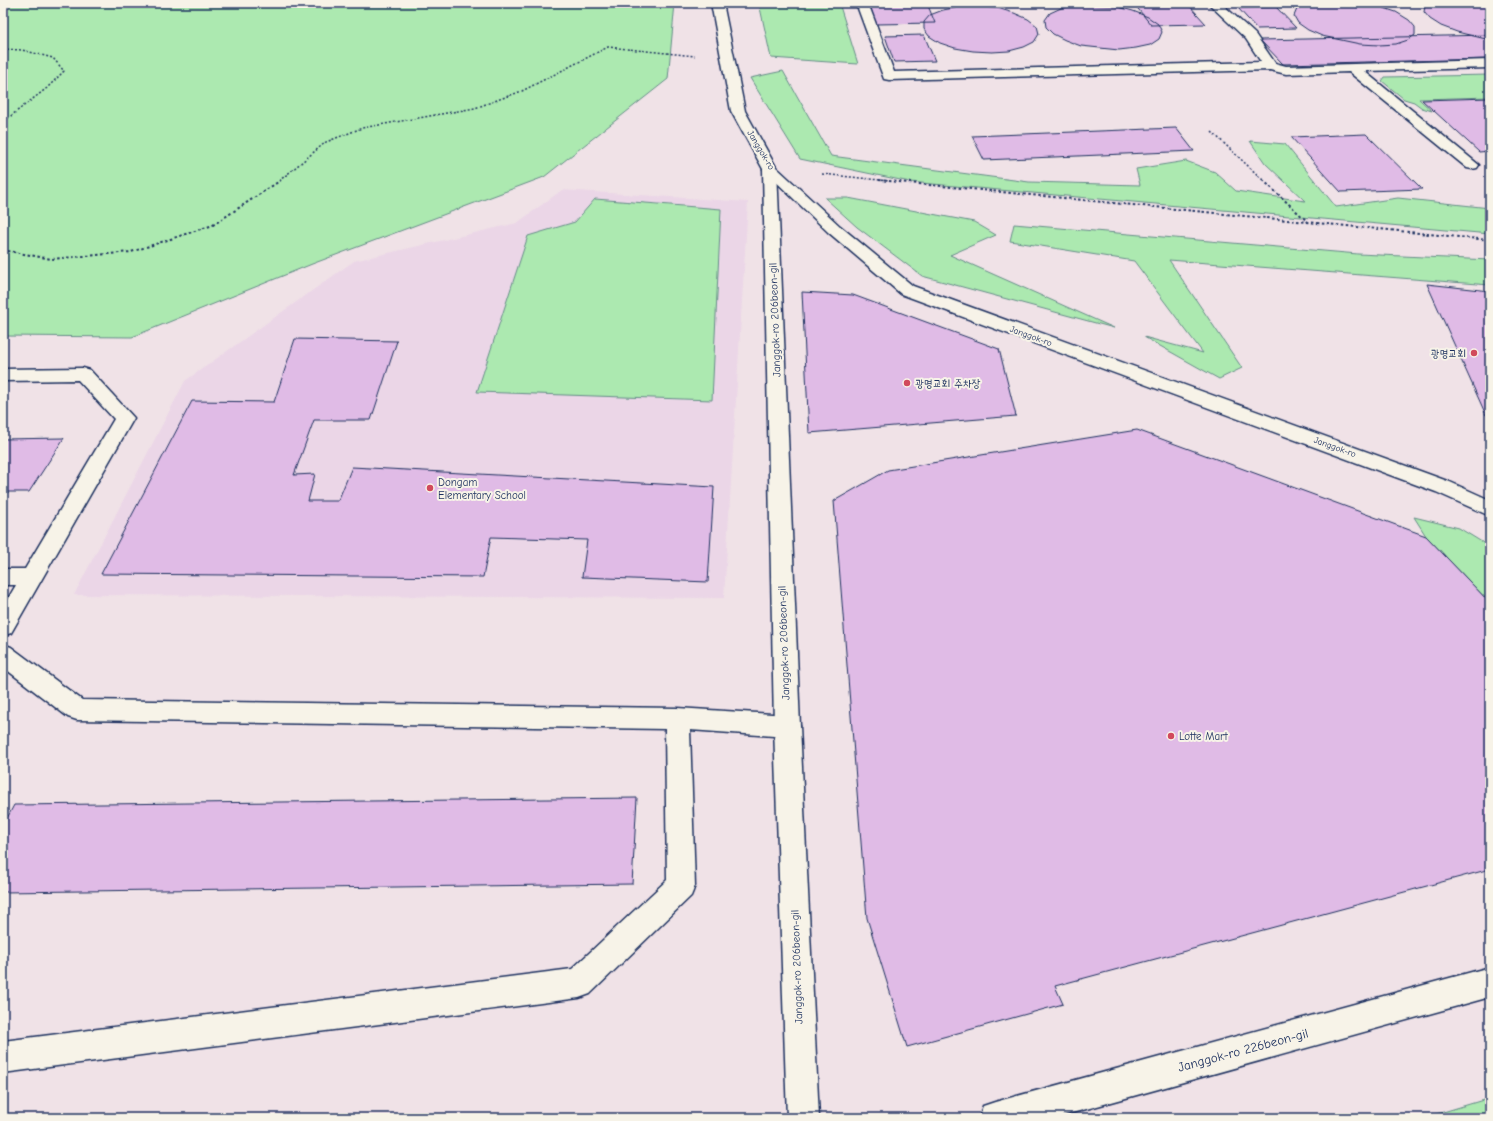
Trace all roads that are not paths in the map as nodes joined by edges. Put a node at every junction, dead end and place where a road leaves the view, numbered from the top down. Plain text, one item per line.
1 (717, 3) edge
2 (862, 3) edge
3 (1214, 3) edge
4 (1490, 64) edge
5 (1270, 66) junction
6 (1352, 68) junction
7 (1472, 165) dead end
8 (770, 169) junction
9 (3, 375) edge
10 (1490, 509) edge
11 (3, 577) edge
12 (32, 577) junction
13 (3, 627) edge
14 (3, 654) edge
15 (678, 719) junction
16 (787, 726) junction
17 (1490, 982) edge
18 (3, 1057) edge
19 (804, 1118) edge
20 (996, 1118) edge

1 - 8 street, Janggok-ro
2 - 5 street
3 - 5 street
4 - 6 street
5 - 6 street
6 - 7 street
8 - 10 street, Janggok-ro
8 - 16 street, Janggok-ro 206beon-gil
9 - 12 street
11 - 12 street
12 - 13 street
14 - 15 street
15 - 16 street
15 - 18 street
16 - 19 street, Janggok-ro 206beon-gil
17 - 20 street, Janggok-ro 226beon-gil

